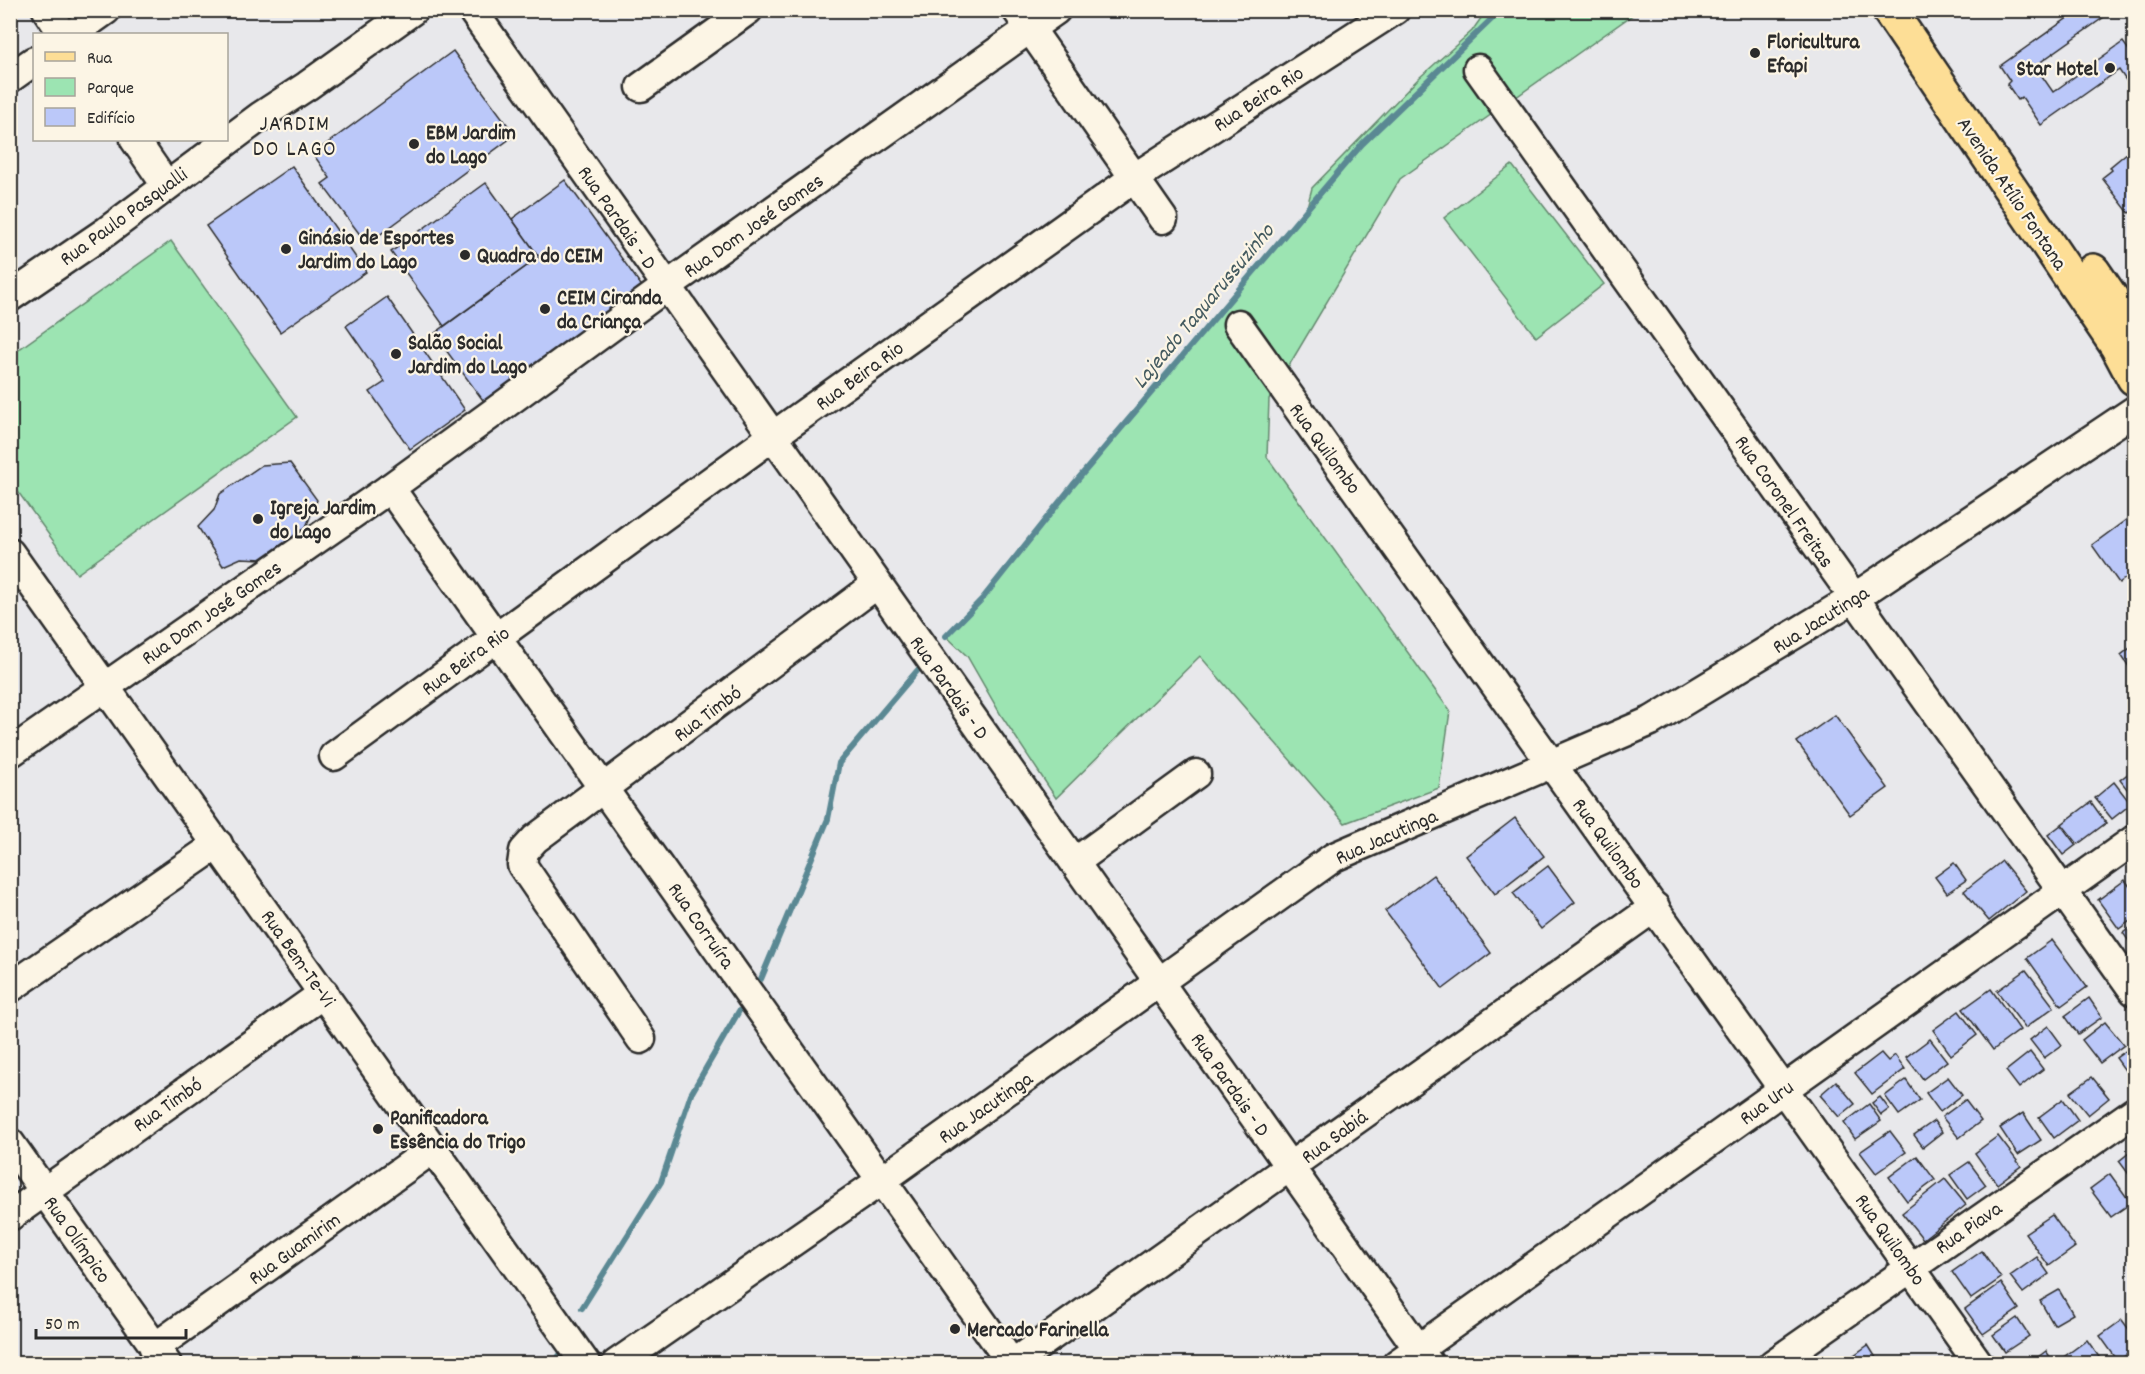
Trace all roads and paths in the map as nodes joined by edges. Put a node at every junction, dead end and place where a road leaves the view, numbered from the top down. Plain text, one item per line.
1 (47, 10) edge
2 (106, 10) edge
3 (413, 10) edge
4 (472, 10) edge
5 (748, 10) edge
6 (1056, 10) edge
7 (1395, 10) edge
8 (1889, 10) edge
9 (1913, 10) edge
10 (1024, 20) edge
11 (62, 33) edge
12 (73, 33) edge
13 (33, 62) edge
14 (1478, 69) dead end
15 (10, 78) edge
16 (641, 87) dead end
17 (136, 141) edge
18 (1134, 178) junction
19 (166, 185) junction
20 (1163, 219) dead end
21 (666, 286) junction
22 (10, 297) edge
23 (2134, 322) edge
24 (1238, 324) dead end
25 (2134, 378) edge
26 (2134, 411) edge
27 (773, 436) junction
28 (390, 488) junction
29 (10, 553) edge
30 (878, 584) junction
31 (1854, 598) junction
32 (497, 637) junction
33 (105, 686) junction
34 (10, 753) edge
35 (334, 756) dead end
36 (1552, 764) junction
37 (1196, 774) dead end
38 (605, 789) junction
39 (2134, 840) edge
40 (218, 844) junction
41 (1075, 862) junction
42 (2063, 891) junction
43 (1655, 907) junction
44 (1160, 982) junction
45 (10, 988) edge
46 (2134, 991) edge
47 (324, 993) junction
48 (641, 1039) dead end
49 (1785, 1089) junction
50 (2134, 1112) edge
51 (10, 1143) edge
52 (434, 1148) junction
53 (1289, 1168) junction
54 (882, 1180) junction
55 (45, 1191) junction
56 (10, 1216) edge
57 (1910, 1267) junction
58 (161, 1356) edge
59 (1415, 1359) edge
60 (586, 1364) edge
61 (616, 1364) edge
62 (1012, 1364) edge
63 (1773, 1364) edge
64 (1979, 1364) edge

1 - 11 street
2 - 12 street
3 - 19 street, Rua Paulo Pasqualli
4 - 21 street, Rua Pardais - D
5 - 16 street
6 - 10 street, Rua Dom José Gomes
7 - 18 street, Rua Beira Rio
8 - 25 main road, Avenida Atílio Fontana
9 - 23 main road, Avenida Atílio Fontana
10 - 18 street
10 - 21 street, Rua Dom José Gomes
13 - 15 street
14 - 31 street, Rua Coronel Freitas
17 - 19 street
18 - 20 street
18 - 27 street, Rua Beira Rio
19 - 22 street, Rua Paulo Pasqualli
21 - 27 street, Rua Pardais - D
21 - 28 street, Rua Dom José Gomes
24 - 36 street, Rua Quilombo
26 - 31 street, Rua Jacutinga
27 - 30 street, Rua Pardais - D
27 - 32 street, Rua Beira Rio
28 - 32 street, Rua Corruíra
28 - 33 street, Rua Dom José Gomes
29 - 33 street, Rua Bem-Te-Vi
30 - 38 street, Rua Timbó
30 - 41 street, Rua Pardais - D
31 - 36 street, Rua Jacutinga
31 - 42 street, Rua Coronel Freitas
32 - 35 street, Rua Beira Rio
32 - 38 street, Rua Corruíra
33 - 34 street, Rua Dom José Gomes
33 - 40 street, Rua Bem-Te-Vi
36 - 43 street, Rua Quilombo
36 - 44 street, Rua Jacutinga
37 - 41 street
38 - 48 street, Rua Timbó
38 - 54 street, Rua Corruíra
39 - 42 street, Rua Uru
40 - 45 street
40 - 47 street, Rua Bem-Te-Vi
41 - 44 street, Rua Pardais - D
42 - 46 street, Rua Coronel Freitas
42 - 49 street, Rua Uru
43 - 49 street, Rua Quilombo
43 - 53 street, Rua Sabiá
44 - 53 street, Rua Pardais - D
44 - 54 street, Rua Jacutinga
47 - 52 street, Rua Bem-Te-Vi
47 - 55 street, Rua Timbó
49 - 57 street, Rua Quilombo
49 - 59 street, Rua Uru
50 - 57 street, Rua Piava
51 - 55 street, Rua Olímpico
52 - 58 street, Rua Guamirim
52 - 60 street, Rua Bem-Te-Vi
53 - 59 street, Rua Pardais - D
53 - 62 street, Rua Sabiá
54 - 61 street, Rua Jacutinga
54 - 62 street, Rua Corruíra
55 - 56 street, Rua Timbó
55 - 58 street, Rua Olímpico
57 - 63 street, Rua Piava
57 - 64 street, Rua Quilombo

